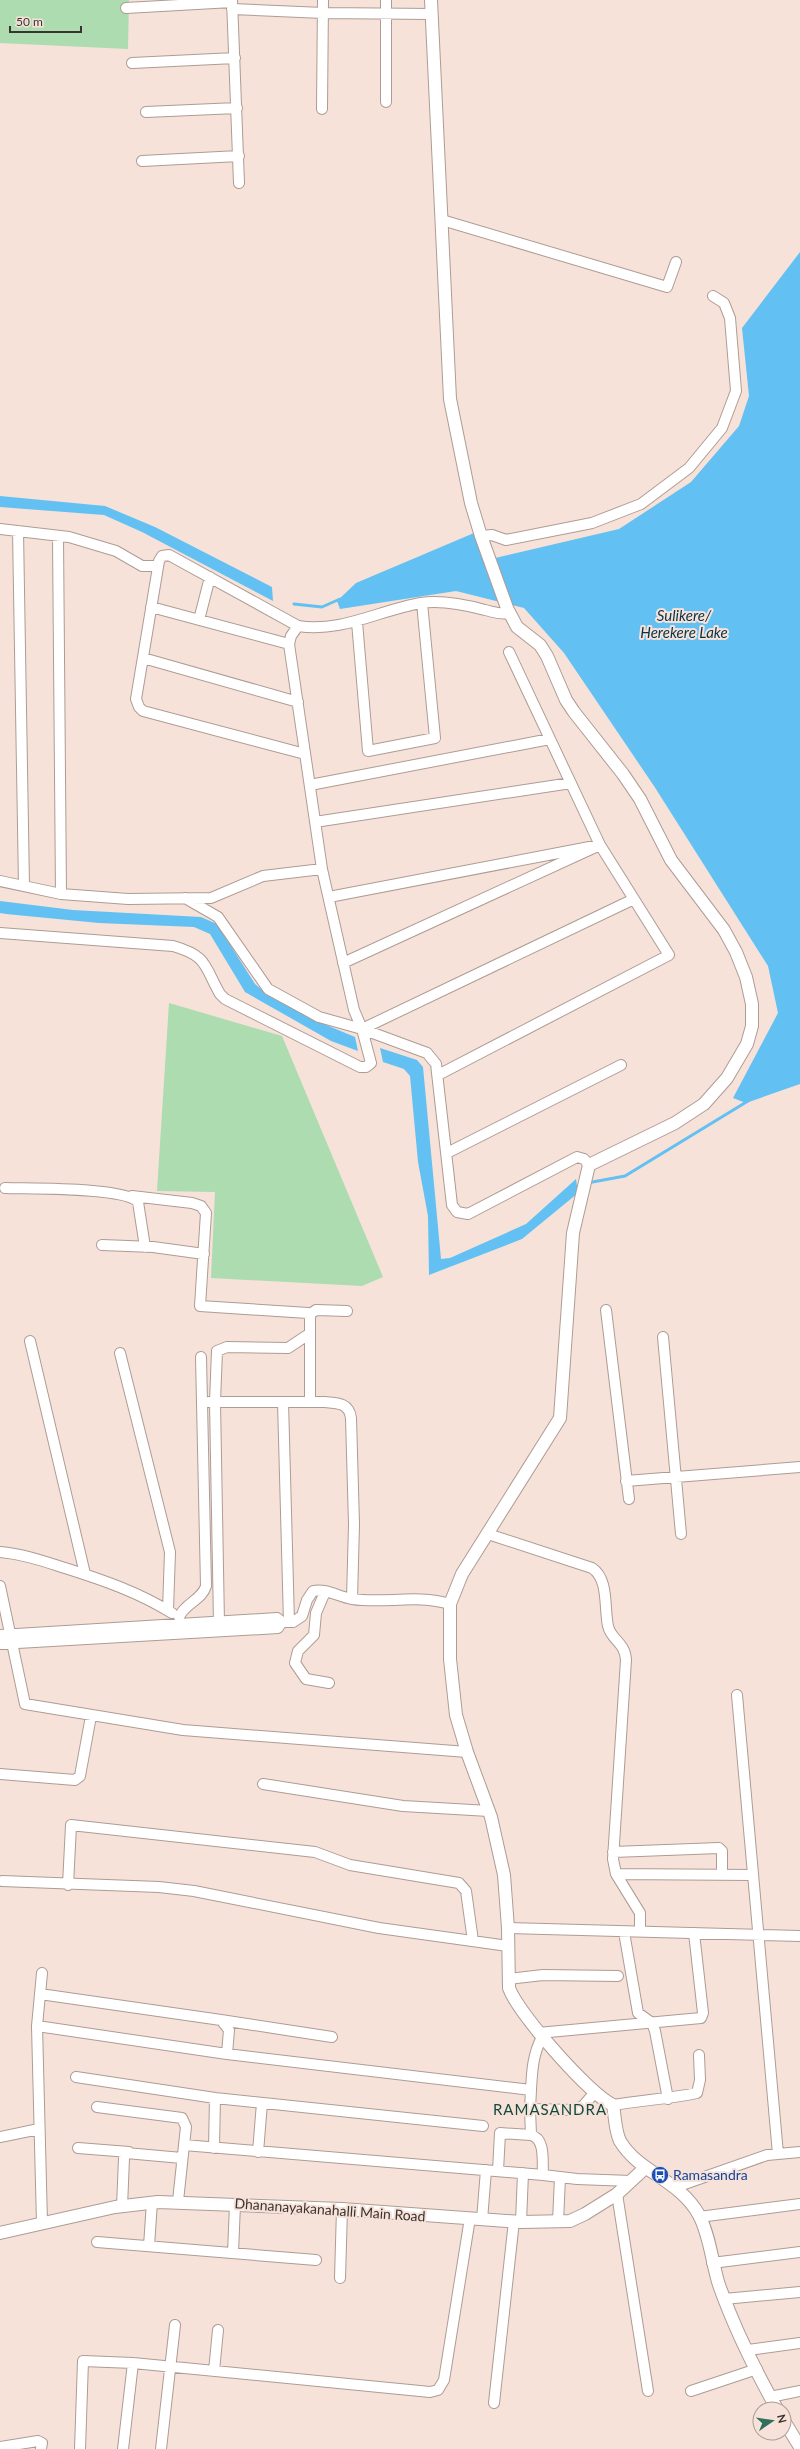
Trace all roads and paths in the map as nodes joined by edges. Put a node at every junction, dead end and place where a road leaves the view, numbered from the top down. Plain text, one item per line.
1 (323, 0) edge
2 (386, 0) edge
3 (431, 0) edge
4 (232, 4) edge
5 (126, 8) dead end
6 (323, 13) junction
7 (386, 13) junction
8 (432, 14) junction
9 (235, 58) junction
10 (132, 63) dead end
11 (386, 102) dead end
12 (237, 108) junction
13 (322, 109) dead end
14 (146, 112) dead end
15 (239, 156) junction
16 (142, 161) dead end
17 (239, 182) dead end
18 (442, 220) junction
19 (676, 262) dead end
20 (713, 296) dead end
21 (0, 529) edge
22 (18, 531) junction
23 (58, 537) junction
24 (482, 539) junction
25 (158, 566) junction
26 (210, 578) junction
27 (422, 603) junction
28 (151, 608) junction
29 (508, 611) junction
30 (199, 620) junction
31 (357, 622) junction
32 (298, 626) junction
33 (289, 644) junction
34 (509, 652) dead end
35 (143, 658) junction
36 (298, 702) junction
37 (550, 739) junction
38 (305, 754) junction
39 (571, 783) junction
40 (310, 785) junction
41 (315, 822) junction
42 (600, 845) junction
43 (322, 869) junction
44 (0, 881) edge
45 (24, 886) junction
46 (60, 894) junction
47 (329, 896) junction
48 (185, 898) junction
49 (634, 899) junction
50 (0, 933) edge
51 (343, 963) junction
52 (362, 1029) junction
53 (621, 1065) dead end
54 (438, 1075) junction
55 (447, 1153) junction
56 (587, 1171) junction
57 (5, 1188) dead end
58 (132, 1196) junction
59 (102, 1245) dead end
60 (145, 1247) junction
61 (204, 1254) junction
62 (606, 1310) dead end
63 (347, 1311) dead end
64 (309, 1315) junction
65 (309, 1334) junction
66 (663, 1337) dead end
67 (30, 1341) dead end
68 (120, 1353) dead end
69 (201, 1357) dead end
70 (310, 1401) junction
71 (201, 1402) junction
72 (215, 1402) junction
73 (283, 1402) junction
74 (800, 1468) edge
75 (676, 1477) junction
76 (626, 1481) junction
77 (629, 1499) dead end
78 (488, 1534) junction
79 (681, 1534) dead end
80 (0, 1552) edge
81 (85, 1574) junction
82 (0, 1586) edge
83 (325, 1592) junction
84 (352, 1599) junction
85 (450, 1604) junction
86 (168, 1610) junction
87 (181, 1621) junction
88 (286, 1622) junction
89 (219, 1623) junction
90 (7, 1638) edge
91 (0, 1644) edge
92 (329, 1683) dead end
93 (737, 1695) dead end
94 (91, 1716) junction
95 (467, 1752) junction
96 (0, 1774) edge
97 (263, 1784) dead end
98 (489, 1811) junction
99 (613, 1852) junction
100 (616, 1874) junction
101 (722, 1875) junction
102 (752, 1875) junction
103 (2, 1881) dead end
104 (68, 1884) junction
105 (508, 1928) junction
106 (624, 1932) junction
107 (640, 1932) junction
108 (694, 1933) junction
109 (757, 1935) junction
110 (800, 1936) edge
111 (473, 1941) junction
112 (508, 1946) junction
113 (42, 1973) dead end
114 (618, 1976) dead end
115 (508, 1979) junction
116 (40, 1994) junction
117 (221, 2020) junction
118 (652, 2023) junction
119 (37, 2026) junction
120 (540, 2035) junction
121 (332, 2037) dead end
122 (227, 2054) junction
123 (699, 2055) dead end
124 (76, 2077) dead end
125 (531, 2090) junction
126 (595, 2092) junction
127 (215, 2098) junction
128 (668, 2099) junction
129 (262, 2103) junction
130 (613, 2105) junction
131 (98, 2106) dead end
132 (530, 2109) junction
133 (484, 2126) dead end
134 (39, 2129) junction
135 (531, 2135) junction
136 (0, 2137) edge
137 (184, 2145) junction
138 (78, 2148) dead end
139 (214, 2148) junction
140 (129, 2152) junction
141 (258, 2152) junction
142 (800, 2152) edge
143 (778, 2154) junction
144 (182, 2158) junction
145 (645, 2168) junction
146 (486, 2170) junction
147 (498, 2171) junction
148 (522, 2173) junction
149 (543, 2175) junction
150 (560, 2177) junction
151 (631, 2181) junction
152 (676, 2187) junction
153 (617, 2194) junction
154 (178, 2201) junction
155 (152, 2202) junction
156 (235, 2204) junction
157 (800, 2204) edge
158 (122, 2207) junction
159 (342, 2209) junction
160 (699, 2217) junction
161 (476, 2219) junction
162 (518, 2222) junction
163 (558, 2222) junction
164 (42, 2223) junction
165 (0, 2233) edge
166 (97, 2242) dead end
167 (149, 2246) junction
168 (800, 2252) edge
169 (233, 2253) junction
170 (316, 2260) dead end
171 (712, 2263) junction
172 (340, 2278) dead end
173 (800, 2292) edge
174 (724, 2299) junction
175 (175, 2325) dead end
176 (218, 2330) dead end
177 (800, 2343) edge
178 (748, 2350) junction
179 (133, 2363) junction
180 (171, 2367) junction
181 (757, 2369) junction
182 (214, 2371) junction
183 (648, 2391) dead end
184 (691, 2391) dead end
185 (800, 2391) edge
186 (770, 2397) junction
187 (772, 2401) edge
188 (494, 2403) dead end
189 (792, 2434) edge
190 (0, 2447) edge
191 (800, 2447) edge
192 (41, 2449) edge
193 (80, 2449) edge
194 (124, 2449) edge
195 (161, 2449) edge

1 - 6 street
2 - 7 street
3 - 8 street
4 - 5 street
4 - 6 street
4 - 9 street
6 - 7 street
6 - 13 street
7 - 8 street
7 - 11 street
8 - 18 street
9 - 10 street
9 - 12 street
12 - 14 street
12 - 15 street
15 - 16 street
15 - 17 street
18 - 19 street
18 - 24 street
20 - 24 street
21 - 22 street
22 - 23 street
22 - 45 street
23 - 25 street
23 - 46 street
24 - 29 street
25 - 26 street
25 - 28 street
26 - 30 street
26 - 32 street
27 - 29 street
27 - 31 street
27 - 31 street
28 - 30 street
28 - 35 street
29 - 56 street
30 - 33 street
31 - 32 street
32 - 33 street
33 - 36 street
34 - 37 street
35 - 36 street
35 - 38 street
36 - 38 street
37 - 39 street
37 - 40 street
38 - 40 street
39 - 41 street
39 - 42 street
40 - 41 street
41 - 43 street
42 - 47 street
42 - 49 street
42 - 51 street
43 - 47 street
43 - 48 street
44 - 45 street
45 - 46 street
46 - 48 street
47 - 51 street
48 - 52 street
49 - 52 street
49 - 54 street
50 - 52 street
51 - 52 street
52 - 54 street
53 - 55 street
54 - 55 street
55 - 56 street
56 - 78 street
57 - 58 street
58 - 60 street
58 - 61 street
59 - 60 street
60 - 61 street
61 - 64 street
62 - 76 street
63 - 64 street
64 - 65 street
65 - 70 street
65 - 72 street
66 - 75 street
67 - 81 street
68 - 86 street
69 - 71 street
70 - 73 street
70 - 84 street
71 - 72 street
71 - 87 street
72 - 73 street
72 - 89 street
73 - 88 street
74 - 75 street
75 - 76 street
75 - 79 street
76 - 77 street
78 - 85 street
78 - 99 street
80 - 81 street
81 - 86 street
82 - 90 street
83 - 84 street
83 - 88 street
83 - 92 street
84 - 85 street
85 - 95 street
86 - 87 street
87 - 89 street
87 - 90 street
88 - 89 street
88 - 90 street
90 - 91 street
90 - 94 street
93 - 102 street
94 - 95 street
94 - 96 street
95 - 98 street
97 - 98 street
98 - 105 street
99 - 100 street
99 - 101 street
100 - 101 street
100 - 107 street
101 - 102 street
102 - 109 street
103 - 104 street
104 - 111 street
104 - 111 street
105 - 106 street
105 - 112 street
106 - 107 street
106 - 118 street
107 - 108 street
108 - 109 street
108 - 118 street
109 - 110 street
109 - 143 street
111 - 112 street
112 - 115 street
113 - 116 street
114 - 115 street
115 - 120 street
116 - 117 street
116 - 119 street
117 - 121 street
117 - 122 street
118 - 120 street
118 - 128 street
119 - 122 street
119 - 134 street
120 - 125 street
120 - 126 street
122 - 125 street
123 - 128 street
124 - 127 street
125 - 132 street
126 - 130 street
126 - 132 street
127 - 129 street
127 - 139 street
128 - 130 street
129 - 133 street
129 - 141 street
130 - 145 street
131 - 137 street
132 - 135 street
134 - 136 street
134 - 164 street
135 - 147 street
135 - 149 street
137 - 139 street
137 - 144 street
138 - 140 street
139 - 141 street
140 - 144 street
140 - 158 street
141 - 146 street
142 - 143 street
143 - 152 street
144 - 154 street
145 - 151 street, Dhananayakanahalli Main Road
145 - 152 street
146 - 147 street
146 - 161 street
147 - 148 street
148 - 149 street
148 - 162 street
149 - 150 street
150 - 151 street
150 - 163 street
151 - 153 street, Dhananayakanahalli Main Road
152 - 160 street
153 - 163 street, Dhananayakanahalli Main Road
153 - 183 street
154 - 155 street, Dhananayakanahalli Main Road
154 - 156 street, Dhananayakanahalli Main Road
155 - 158 street, Dhananayakanahalli Main Road
155 - 167 street
156 - 159 street, Dhananayakanahalli Main Road
156 - 169 street
157 - 160 street
158 - 164 street, Dhananayakanahalli Main Road
159 - 161 street, Dhananayakanahalli Main Road
159 - 172 street
160 - 171 street
161 - 162 street, Dhananayakanahalli Main Road
161 - 182 street
162 - 163 street, Dhananayakanahalli Main Road
162 - 188 street
164 - 165 street, Dhananayakanahalli Main Road
166 - 167 street
167 - 169 street
168 - 171 street
169 - 170 street
171 - 174 street
173 - 174 street
174 - 178 street
175 - 180 street
176 - 182 street
177 - 178 street
178 - 181 street
179 - 180 street
179 - 193 street
179 - 194 street
180 - 182 street
180 - 195 street
181 - 184 street
181 - 186 street
185 - 186 street
186 - 187 street
189 - 191 street
190 - 192 street

